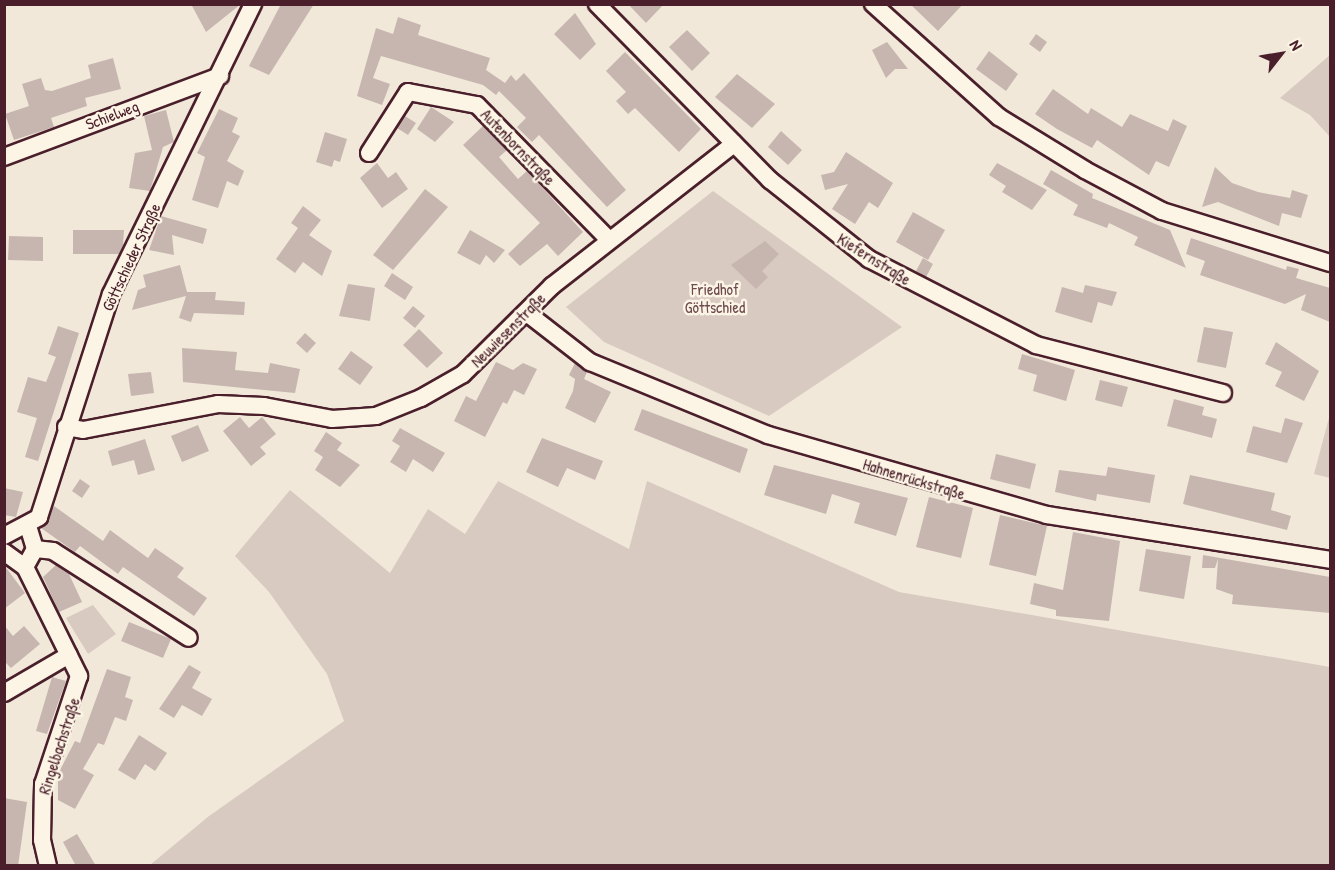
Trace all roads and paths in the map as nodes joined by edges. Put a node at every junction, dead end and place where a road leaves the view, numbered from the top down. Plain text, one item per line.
1 (253, 4) edge
2 (597, 4) edge
3 (873, 4) edge
4 (220, 76) junction
5 (734, 144) junction
6 (369, 153) dead end
7 (4, 157) edge
8 (608, 239) junction
9 (1330, 263) edge
10 (527, 313) junction
11 (1223, 393) dead end
12 (66, 427) junction
13 (28, 526) junction
14 (4, 536) edge
15 (35, 549) junction
16 (4, 552) edge
17 (1330, 560) edge
18 (25, 567) junction
19 (189, 638) dead end
20 (69, 655) junction
21 (4, 693) edge
22 (48, 866) edge

1 - 4 street, Göttschieder Straße
2 - 5 street, Kiefernstraße
3 - 9 street
4 - 7 street, Schielweg
4 - 12 street, Göttschieder Straße
5 - 8 street, Neuwiesenstraße
5 - 11 street, Kiefernstraße
6 - 8 street, Autenbornstraße
8 - 10 street, Neuwiesenstraße
10 - 12 street, Neuwiesenstraße
10 - 17 street, Hahnenrückstraße
12 - 13 street, Göttschieder Straße
13 - 14 street
13 - 15 street
15 - 18 street
15 - 19 street
16 - 18 street, Ringelbachstraße
18 - 20 street, Ringelbachstraße
20 - 21 street
20 - 22 street, Ringelbachstraße

